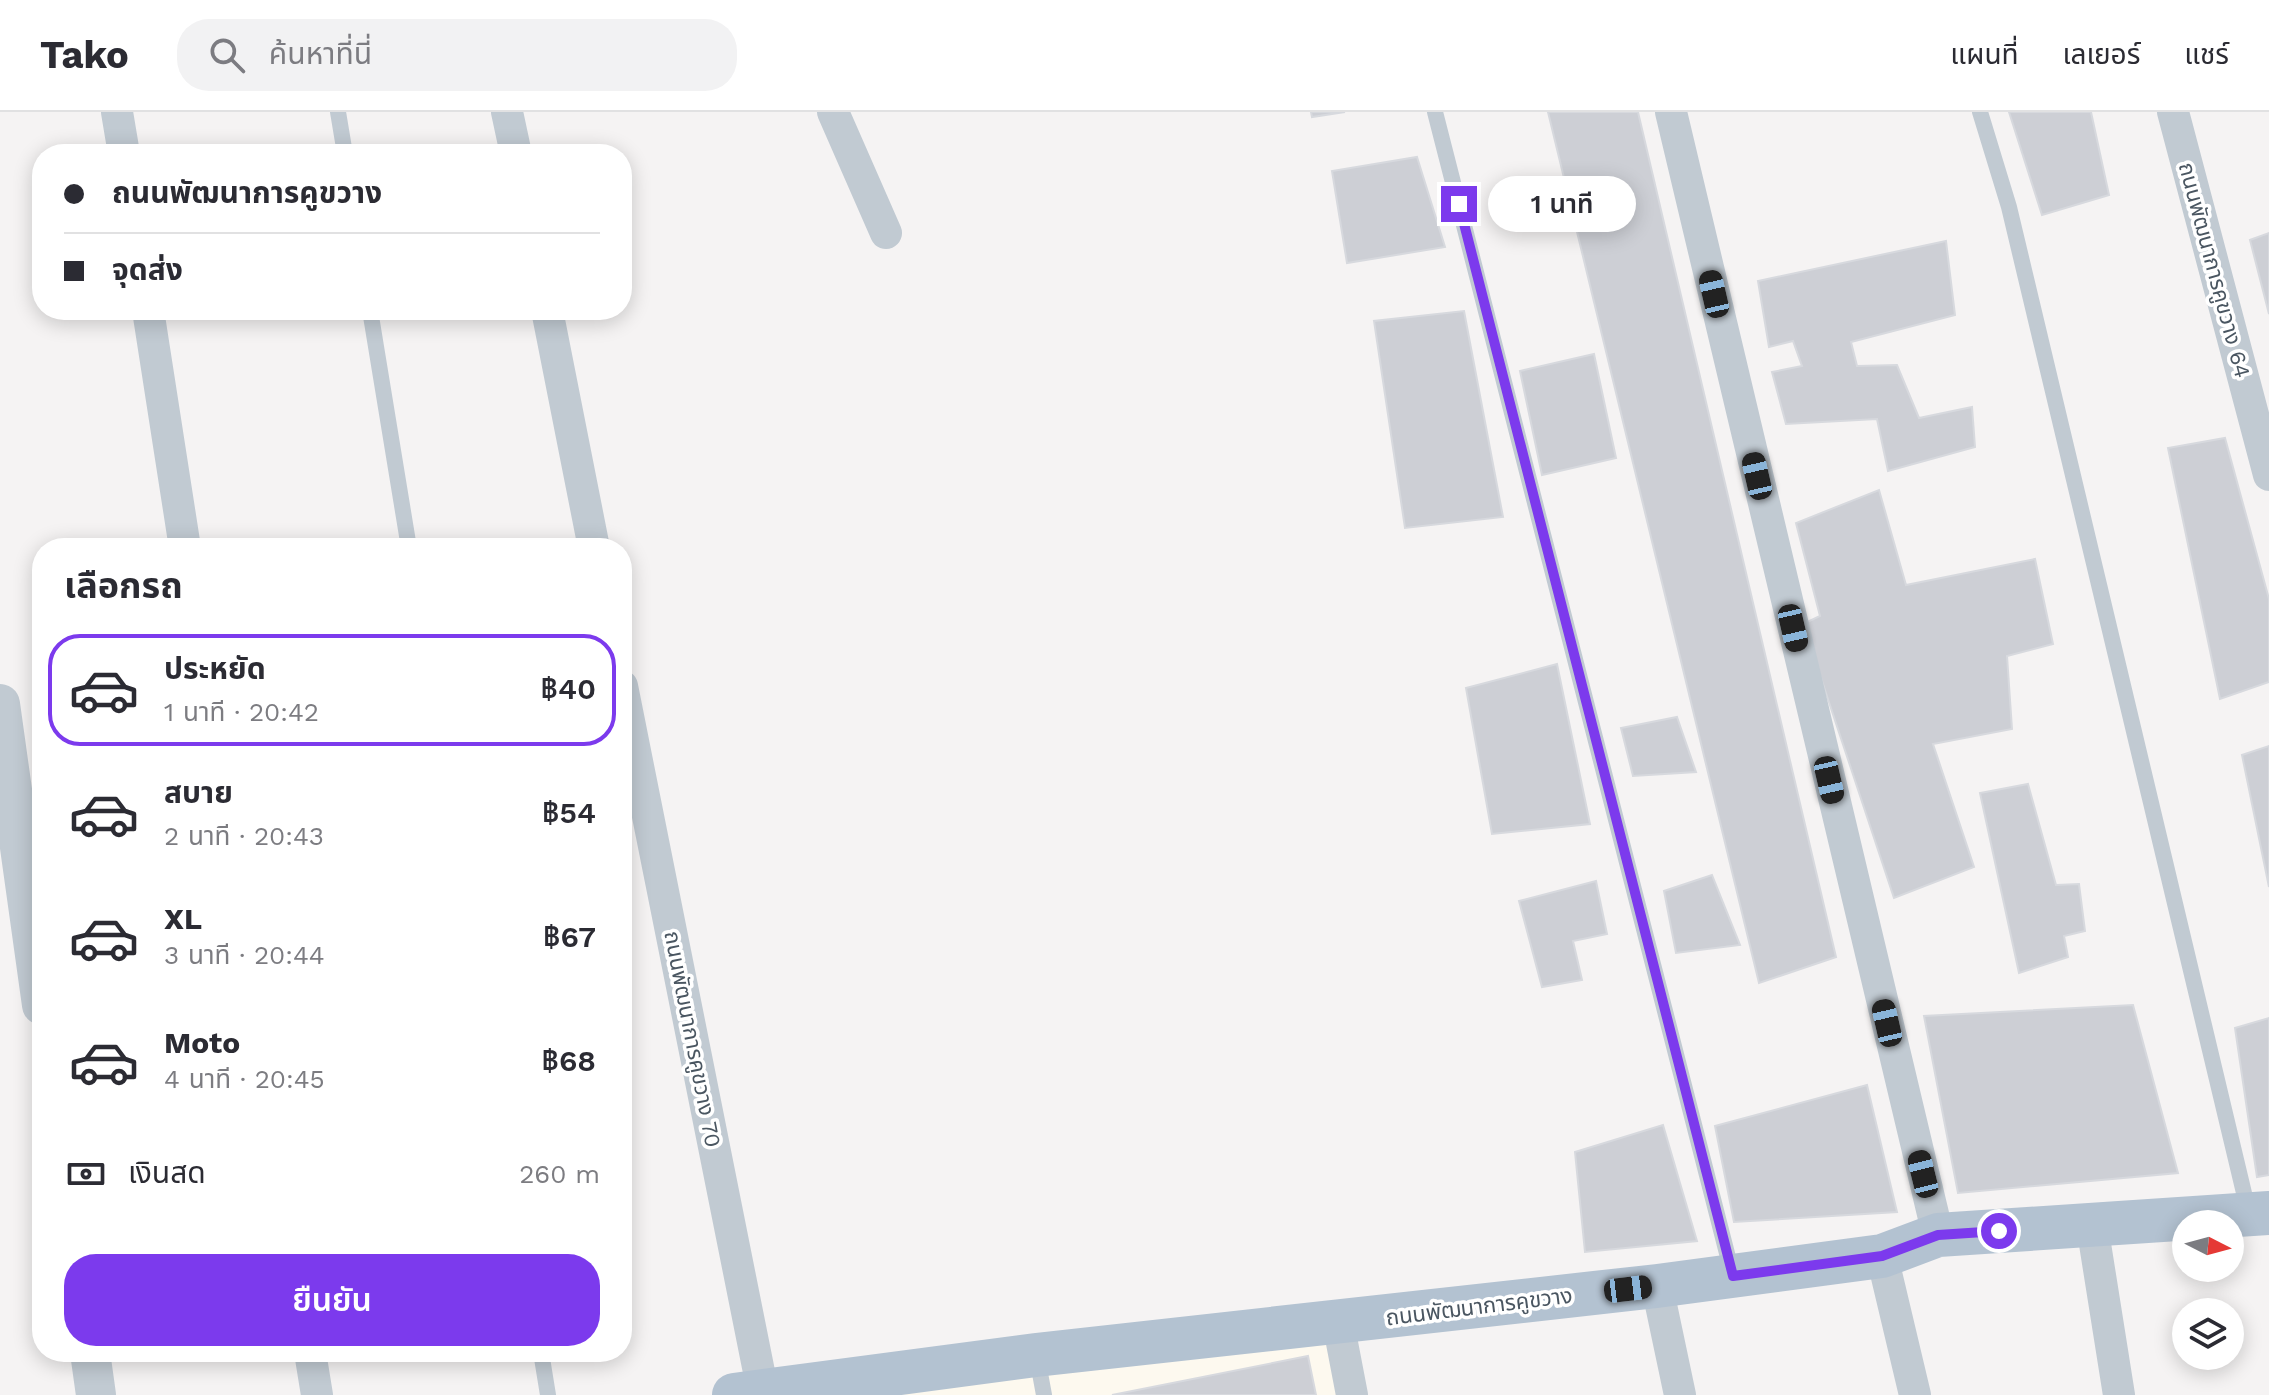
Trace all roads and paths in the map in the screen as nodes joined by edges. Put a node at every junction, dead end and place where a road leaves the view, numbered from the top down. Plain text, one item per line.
1 (117, 112) edge
2 (338, 112) edge
3 (507, 112) edge
4 (833, 112) edge
5 (1435, 112) edge
6 (1671, 112) edge
7 (1980, 112) edge
8 (2173, 112) edge
9 (122, 144) edge
10 (343, 144) edge
11 (514, 144) edge
12 (886, 233) dead end
13 (150, 320) edge
14 (372, 320) edge
15 (549, 320) edge
16 (2269, 475) edge
17 (183, 538) edge
18 (407, 538) edge
19 (592, 538) edge
20 (0, 704) edge
21 (632, 734) edge
22 (32, 933) edge
23 (2259, 1214) edge
24 (2092, 1225) junction
25 (1938, 1235) junction
26 (1882, 1256) junction
27 (1733, 1276) junction
28 (1657, 1286) junction
29 (1338, 1322) junction
30 (91, 1362) edge
31 (312, 1362) edge
32 (543, 1362) edge
33 (1040, 1375) edge
34 (884, 1386) edge
35 (770, 1392) edge
36 (96, 1395) edge
37 (317, 1395) edge
38 (548, 1395) edge
39 (1352, 1395) edge
40 (1680, 1395) edge
41 (1915, 1395) edge
42 (2119, 1395) edge

1 - 9 street
2 - 10 lane
3 - 11 street
4 - 12 street
5 - 27 lane
6 - 25 street
7 - 23 lane
8 - 16 street, ถนนพัฒนาการคูขวาง 64
13 - 17 street
14 - 18 lane
15 - 19 street
20 - 22 street
21 - 35 street, ถนนพัฒนาการคูขวาง 70
23 - 24 main road, ถนนพัฒนาการคูขวาง
24 - 25 main road, ถนนพัฒนาการคูขวาง
24 - 42 street
25 - 26 main road, ถนนพัฒนาการคูขวาง
26 - 27 main road, ถนนพัฒนาการคูขวาง
26 - 41 street
27 - 28 main road, ถนนพัฒนาการคูขวาง
28 - 29 main road, ถนนพัฒนาการคูขวาง
28 - 40 street
29 - 33 main road, ถนนพัฒนาการคูขวาง
29 - 39 street
30 - 36 street
31 - 37 street
32 - 38 lane
33 - 34 main road, ถนนพัฒนาการคูขวาง
34 - 35 main road, ถนนพัฒนาการคูขวาง

